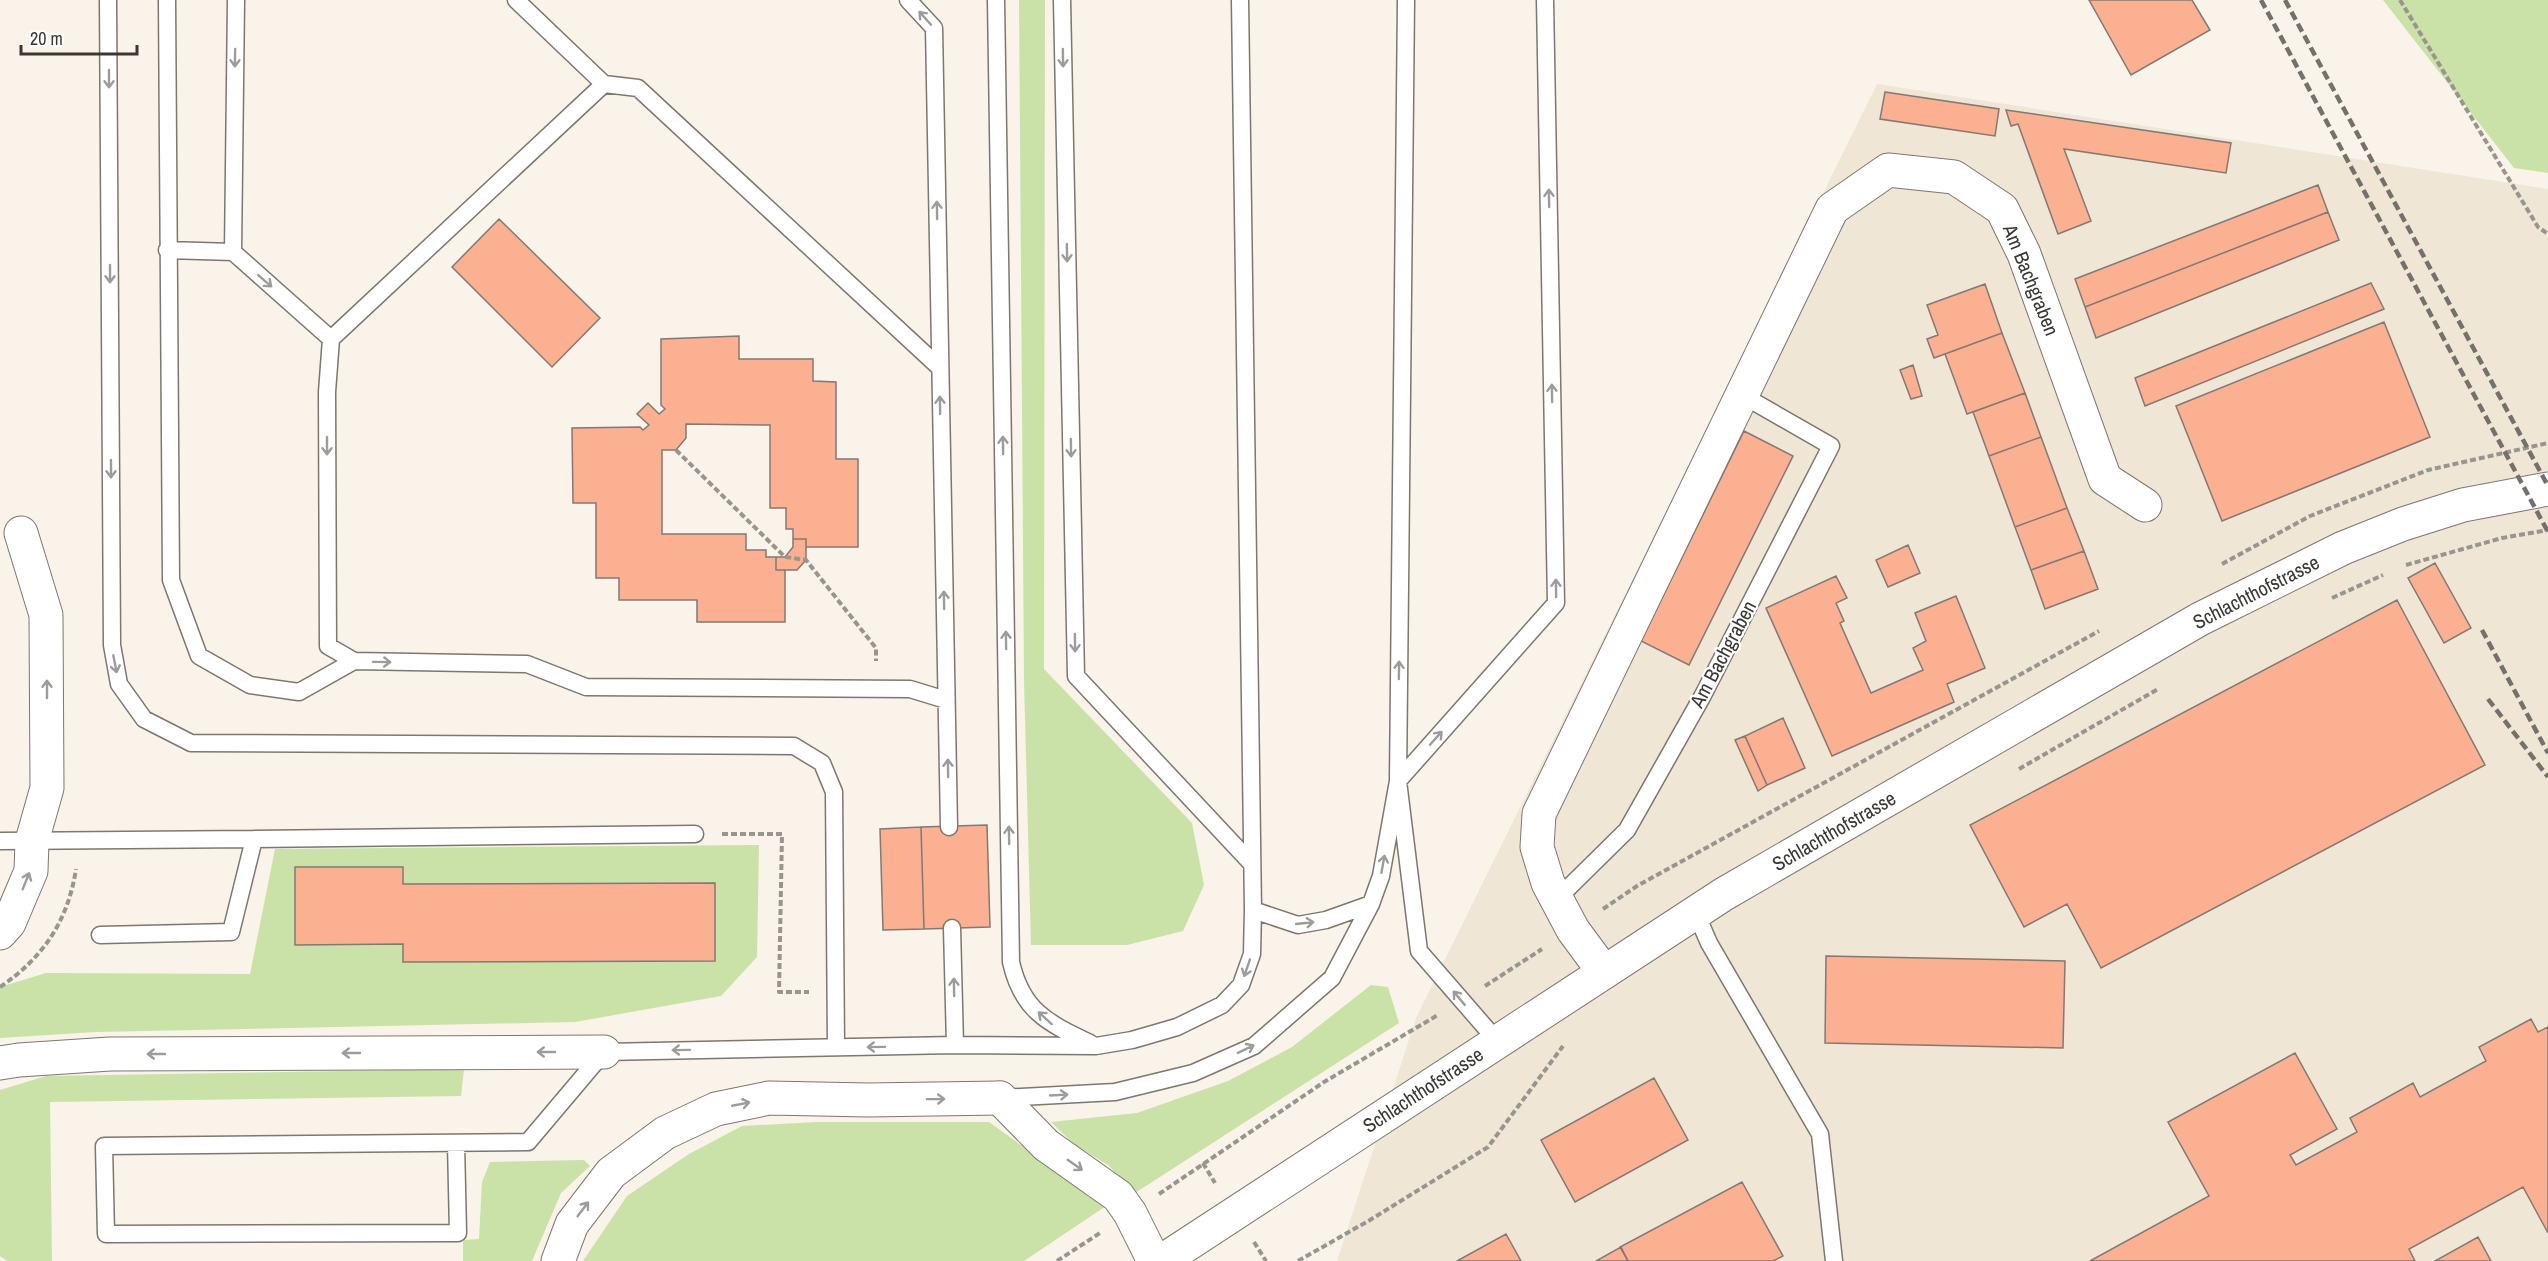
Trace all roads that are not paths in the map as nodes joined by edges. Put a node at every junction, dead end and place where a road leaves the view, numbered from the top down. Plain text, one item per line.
1 (108, 0) edge
2 (167, 0) edge
3 (236, 0) edge
4 (516, 0) edge
5 (908, 0) edge
6 (996, 0) edge
7 (1062, 0) edge
8 (1240, 0) edge
9 (1406, 0) edge
10 (1545, 0) edge
11 (604, 84) junction
12 (167, 250) junction
13 (233, 252) junction
14 (330, 339) junction
15 (939, 367) junction
16 (1742, 395) junction
17 (2548, 489) edge
18 (2145, 505) dead end
19 (21, 533) dead end
20 (354, 662) junction
21 (946, 700) junction
22 (1398, 782) junction
23 (949, 827) dead end
24 (695, 834) road end
25 (254, 839) junction
26 (0, 841) edge
27 (32, 841) junction
28 (1252, 864) junction
29 (1556, 900) junction
30 (1371, 904) junction
31 (1253, 910) junction
32 (1696, 913) junction
33 (952, 928) dead end
34 (0, 933) edge
35 (100, 935) dead end
36 (1604, 972) junction
37 (1498, 1042) junction
38 (955, 1045) junction
39 (1096, 1046) junction
40 (836, 1047) junction
41 (604, 1052) junction
42 (0, 1063) edge
43 (1000, 1098) junction
44 (456, 1143) junction
45 (558, 1261) edge
46 (1154, 1261) edge
47 (1162, 1261) edge
48 (1834, 1261) edge

1 -> 40 lane
2 - 12 lane
3 -> 13 lane
4 - 11 lane
15 -> 5 lane
39 -> 6 lane
7 -> 28 lane
8 - 28 lane
22 -> 9 lane
22 -> 10 lane
11 - 14 lane
11 - 15 lane
12 - 13 lane
12 - 20 lane
13 -> 14 lane
14 -> 20 lane
21 -> 15 lane
16 - 18 main road, Am Bachgraben
16 - 29 main road, Am Bachgraben
16 - 29 lane, Am Bachgraben
17 - 32 main road, Schlachthofstrasse
27 -> 19 main road
20 -> 21 lane
23 -> 21 lane
30 -> 22 lane
37 -> 22 lane
24 - 25 lane
25 - 27 lane
25 - 35 lane
26 - 27 lane
34 -> 27 main road
28 - 31 lane
29 - 36 main road, Am Bachgraben
31 -> 30 lane
43 -> 30 lane
31 -> 39 lane
32 - 36 main road, Schlachthofstrasse
32 - 48 lane
38 -> 33 lane
36 - 37 main road, Schlachthofstrasse
37 - 47 main road, Schlachthofstrasse
38 - 39 lane
38 -> 40 lane
40 -> 41 lane
41 -> 42 main road
41 - 44 lane
45 -> 43 main road
43 -> 46 main road
44 - 44 lane

